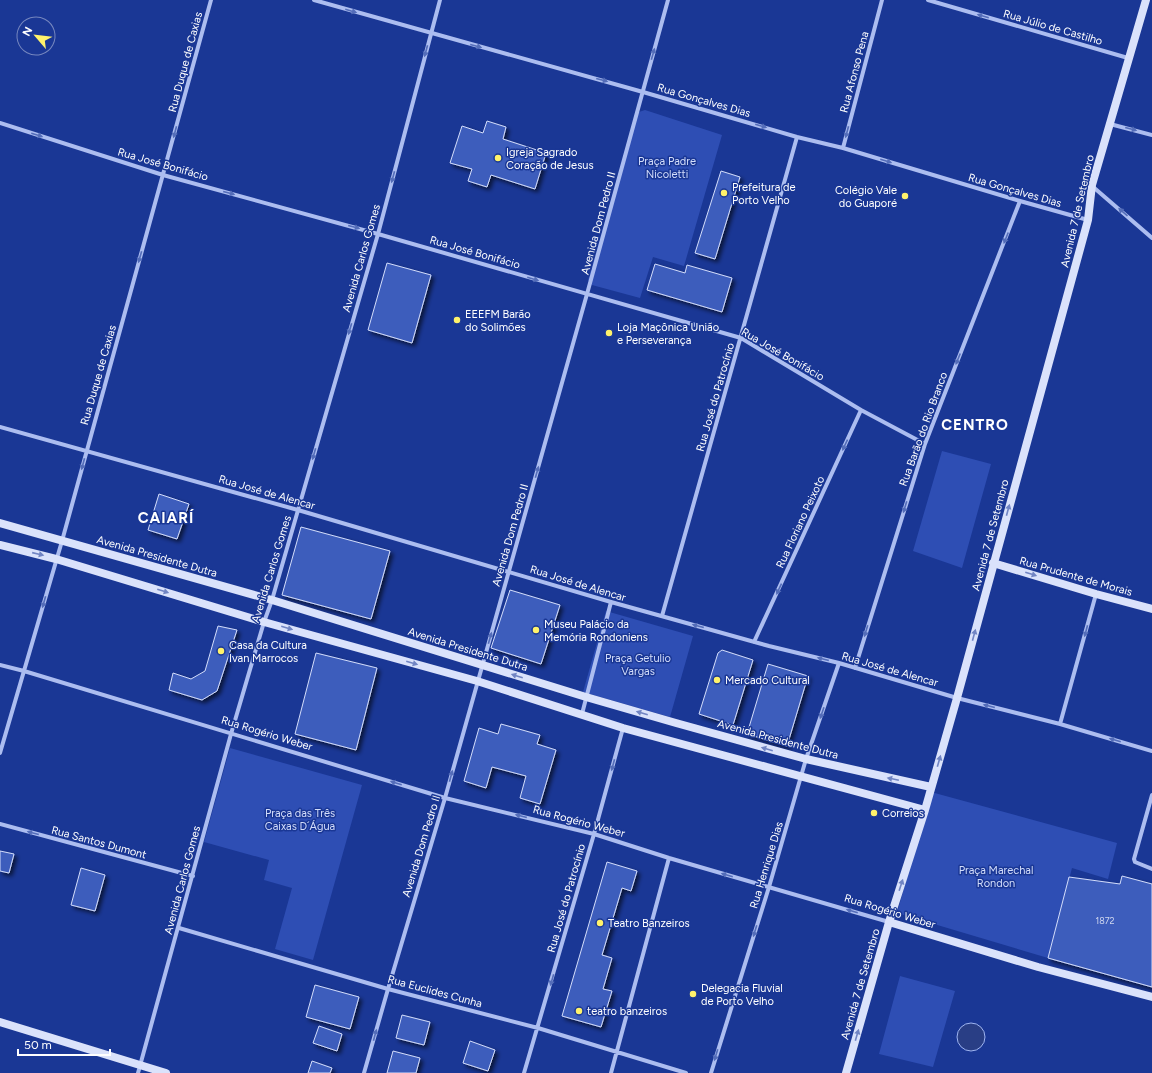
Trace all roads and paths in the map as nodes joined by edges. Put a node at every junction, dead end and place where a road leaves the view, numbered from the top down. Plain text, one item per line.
1 (211, 0) edge
2 (314, 0) edge
3 (440, 0) edge
4 (668, 0) edge
5 (882, 0) edge
6 (928, 0) edge
7 (1146, 0) edge
8 (431, 33) junction
9 (1128, 58) junction
10 (643, 92) junction
11 (0, 124) edge
12 (1110, 124) junction
13 (1152, 135) edge
14 (797, 137) junction
15 (843, 148) junction
16 (163, 175) junction
17 (1092, 185) junction
18 (1020, 201) junction
19 (1088, 220) junction
20 (378, 234) junction
21 (1152, 238) edge
22 (587, 294) junction
23 (741, 338) junction
24 (861, 410) junction
25 (0, 427) edge
26 (925, 444) junction
27 (87, 451) junction
28 (298, 510) junction
29 (0, 523) edge
30 (62, 541) junction
31 (0, 545) edge
32 (56, 558) junction
33 (993, 563) junction
34 (508, 571) junction
35 (1096, 594) junction
36 (272, 600) junction
37 (611, 602) junction
38 (1152, 608) edge
39 (662, 616) junction
40 (264, 622) junction
41 (754, 642) junction
42 (839, 663) junction
43 (482, 664) junction
44 (0, 665) edge
45 (855, 668) junction
46 (24, 671) junction
47 (477, 681) junction
48 (586, 697) junction
49 (957, 698) junction
50 (582, 714) junction
51 (1060, 724) junction
52 (623, 728) junction
53 (231, 734) junction
54 (1152, 751) edge
55 (0, 753) edge
56 (806, 760) junction
57 (801, 775) junction
58 (931, 787) junction
59 (1152, 795) edge
60 (445, 798) junction
61 (925, 810) junction
62 (0, 824) edge
63 (594, 834) junction
64 (669, 858) junction
65 (1152, 869) edge
66 (193, 876) junction
67 (769, 887) junction
68 (889, 922) junction
69 (179, 928) junction
70 (388, 988) junction
71 (1152, 998) edge
72 (0, 1022) edge
73 (538, 1028) junction
74 (617, 1051) junction
75 (140, 1069) edge
76 (166, 1073) edge
77 (364, 1073) edge
78 (524, 1073) edge
79 (610, 1073) edge
80 (686, 1073) edge
81 (711, 1073) edge
82 (846, 1073) edge

1 -> 16 street, Rua Duque de Caxias
2 -> 8 street, Rua Gonçalves Dias
3 - 8 street, Avenida Carlos Gomes
10 -> 4 street, Avenida Dom Pedro II
5 -> 15 street, Rua Afonso Pena
9 -> 6 street, Rua Júlio de Castilho
7 - 9 street, Avenida 7 de Setembro
8 -> 10 street, Rua Gonçalves Dias
8 -> 20 street, Avenida Carlos Gomes
9 - 12 street, Avenida 7 de Setembro
10 -> 14 street, Rua Gonçalves Dias
10 - 22 street, Avenida Dom Pedro II
11 -> 16 street, Rua José Bonifácio
12 -> 13 street
12 - 17 street, Avenida 7 de Setembro
14 - 15 street, Rua Gonçalves Dias
14 - 23 street, Rua José do Patrocínio
15 -> 18 street, Rua Gonçalves Dias
16 -> 20 street, Rua José Bonifácio
16 -> 27 street, Rua Duque de Caxias
17 - 19 street, Avenida 7 de Setembro
21 -> 17 street
18 - 19 street, Rua Gonçalves Dias
18 -> 26 street, Rua Barão do Rio Branco
33 -> 19 street, Avenida 7 de Setembro
20 -> 22 street, Rua José Bonifácio
20 -> 28 street, Avenida Carlos Gomes
22 - 23 street, Rua José Bonifácio
34 -> 22 street, Avenida Dom Pedro II
23 - 24 street, Rua José Bonifácio
23 - 39 street, Rua José do Patrocínio
24 - 26 street, Rua José Bonifácio
24 -> 41 street, Rua Floriano Peixoto
25 - 27 street, Rua José de Alencar
26 -> 45 street, Rua Barão do Rio Branco
27 - 28 street, Rua José de Alencar
27 -> 30 street, Rua Duque de Caxias
28 - 34 street, Rua José de Alencar
28 - 36 street, Avenida Carlos Gomes
29 - 30 street, Avenida Presidente Dutra
30 - 32 street, Rua Duque de Caxias
30 - 36 street, Avenida Presidente Dutra
31 -> 32 street
32 -> 40 street
32 -> 46 street, Rua Duque de Caxias
33 -> 35 street, Rua Prudente de Morais
49 -> 33 street, Avenida 7 de Setembro
34 - 37 street, Rua José de Alencar
43 -> 34 street, Avenida Dom Pedro II
35 - 38 street, Rua Prudente de Morais
35 -> 51 street
36 - 40 street, Avenida Carlos Gomes
36 - 43 street, Avenida Presidente Dutra
37 - 39 street, Rua José de Alencar
37 - 48 street
41 -> 39 street, Rua José de Alencar
40 -> 47 street
40 - 53 street, Avenida Carlos Gomes
42 -> 41 street, Rua José de Alencar
42 - 45 street, Rua José de Alencar
42 -> 56 street, Rua Henrique Dias
43 - 47 street, Avenida Dom Pedro II
48 -> 43 street, Avenida Presidente Dutra
44 - 46 street, Rua Rogério Weber
45 - 49 street, Rua José de Alencar
46 - 53 street, Rua Rogério Weber
46 - 55 street, Rua Duque de Caxias
47 - 50 street
60 -> 47 street, Avenida Dom Pedro II
48 - 50 street
56 -> 48 street, Avenida Presidente Dutra
51 -> 49 street, Rua José de Alencar
58 -> 49 street, Avenida 7 de Setembro
50 - 52 street
54 -> 51 street, Rua José de Alencar
52 - 57 street
52 -> 63 street, Rua José do Patrocínio
60 -> 53 street, Rua Rogério Weber
53 - 66 street, Avenida Carlos Gomes
56 - 57 street, Rua Henrique Dias
58 -> 56 street, Avenida Presidente Dutra
57 - 61 street
57 - 67 street, Rua Henrique Dias
58 - 61 street, Avenida 7 de Setembro
59 - 65 street
63 -> 60 street, Rua Rogério Weber
60 - 70 street, Avenida Dom Pedro II
68 -> 61 street, Avenida 7 de Setembro
66 -> 62 street, Rua Santos Dumont
63 - 64 street, Rua Rogério Weber
63 -> 73 street, Rua José do Patrocínio
67 -> 64 street, Rua Rogério Weber
64 - 74 street
66 - 69 street, Avenida Carlos Gomes
68 -> 67 street, Rua Rogério Weber
67 -> 81 street, Rua Henrique Dias
68 - 71 street, Rua Rogério Weber
82 -> 68 street, Avenida 7 de Setembro
69 - 70 street, Rua Euclides Cunha
69 - 75 street, Avenida Carlos Gomes
70 - 73 street, Rua Euclides Cunha
77 -> 70 street, Avenida Dom Pedro II
72 - 75 street
73 - 74 street, Rua Euclides Cunha
73 - 78 street, Rua José do Patrocínio
74 - 79 street
74 - 80 street, Rua Euclides Cunha
75 - 76 street

